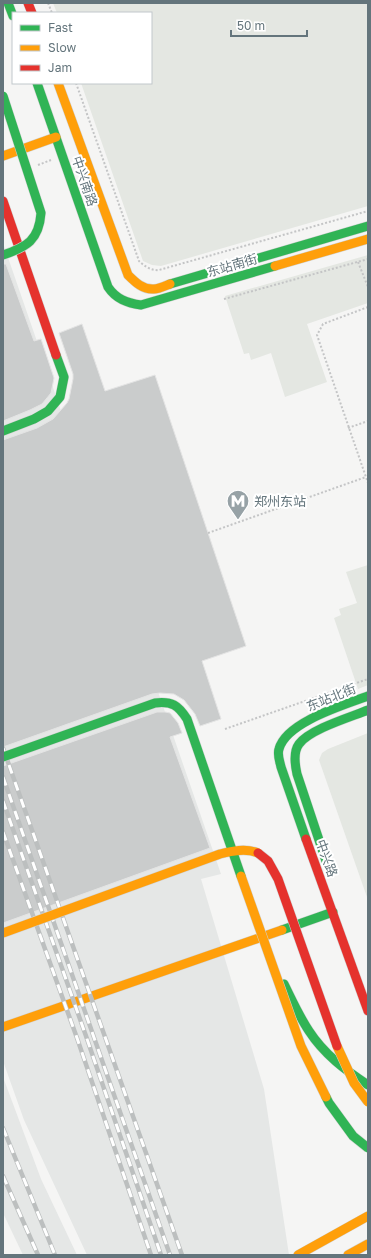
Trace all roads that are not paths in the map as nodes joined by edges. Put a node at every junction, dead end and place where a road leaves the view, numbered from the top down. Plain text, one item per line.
1 (8, 3) edge
2 (12, 13) edge
3 (37, 84) edge
4 (58, 84) edge
5 (3, 96) edge
6 (56, 137) junction
7 (3, 156) edge
8 (3, 201) edge
9 (368, 226) edge
10 (368, 239) edge
11 (3, 256) edge
12 (128, 275) joint
13 (108, 287) joint
14 (3, 431) edge
15 (368, 696) edge
16 (368, 710) edge
17 (305, 722) joint
18 (310, 734) joint
19 (3, 756) edge
20 (330, 872) dead end
21 (333, 912) junction
22 (3, 932) edge
23 (271, 962) junction
24 (360, 963) dead end
25 (368, 986) edge
26 (368, 1011) edge
27 (3, 1027) edge
28 (368, 1086) edge
29 (368, 1102) edge
30 (368, 1148) edge
31 (368, 1216) edge
32 (368, 1244) edge
33 (298, 1255) edge
34 (348, 1255) edge

1 - 2 street
3 - 6 street, 中兴南路
4 - 12 street, 中兴南路
5 - 11 street, bridge
6 - 7 street
6 - 13 street, 中兴南路
8 - 14 street
9 - 12 street, 东站南街
10 - 13 street, 东站南街
15 - 17 street, 东站北街
16 - 18 street, 东站北街
17 - 21 street, 中兴路
18 - 20 street, 中兴路
19 - 23 street, bridge
21 - 26 street, 中兴路
21 - 27 street
22 - 29 street, bridge
23 - 28 street, bridge
23 - 30 street, bridge
24 - 25 street
31 - 33 street
32 - 34 street

